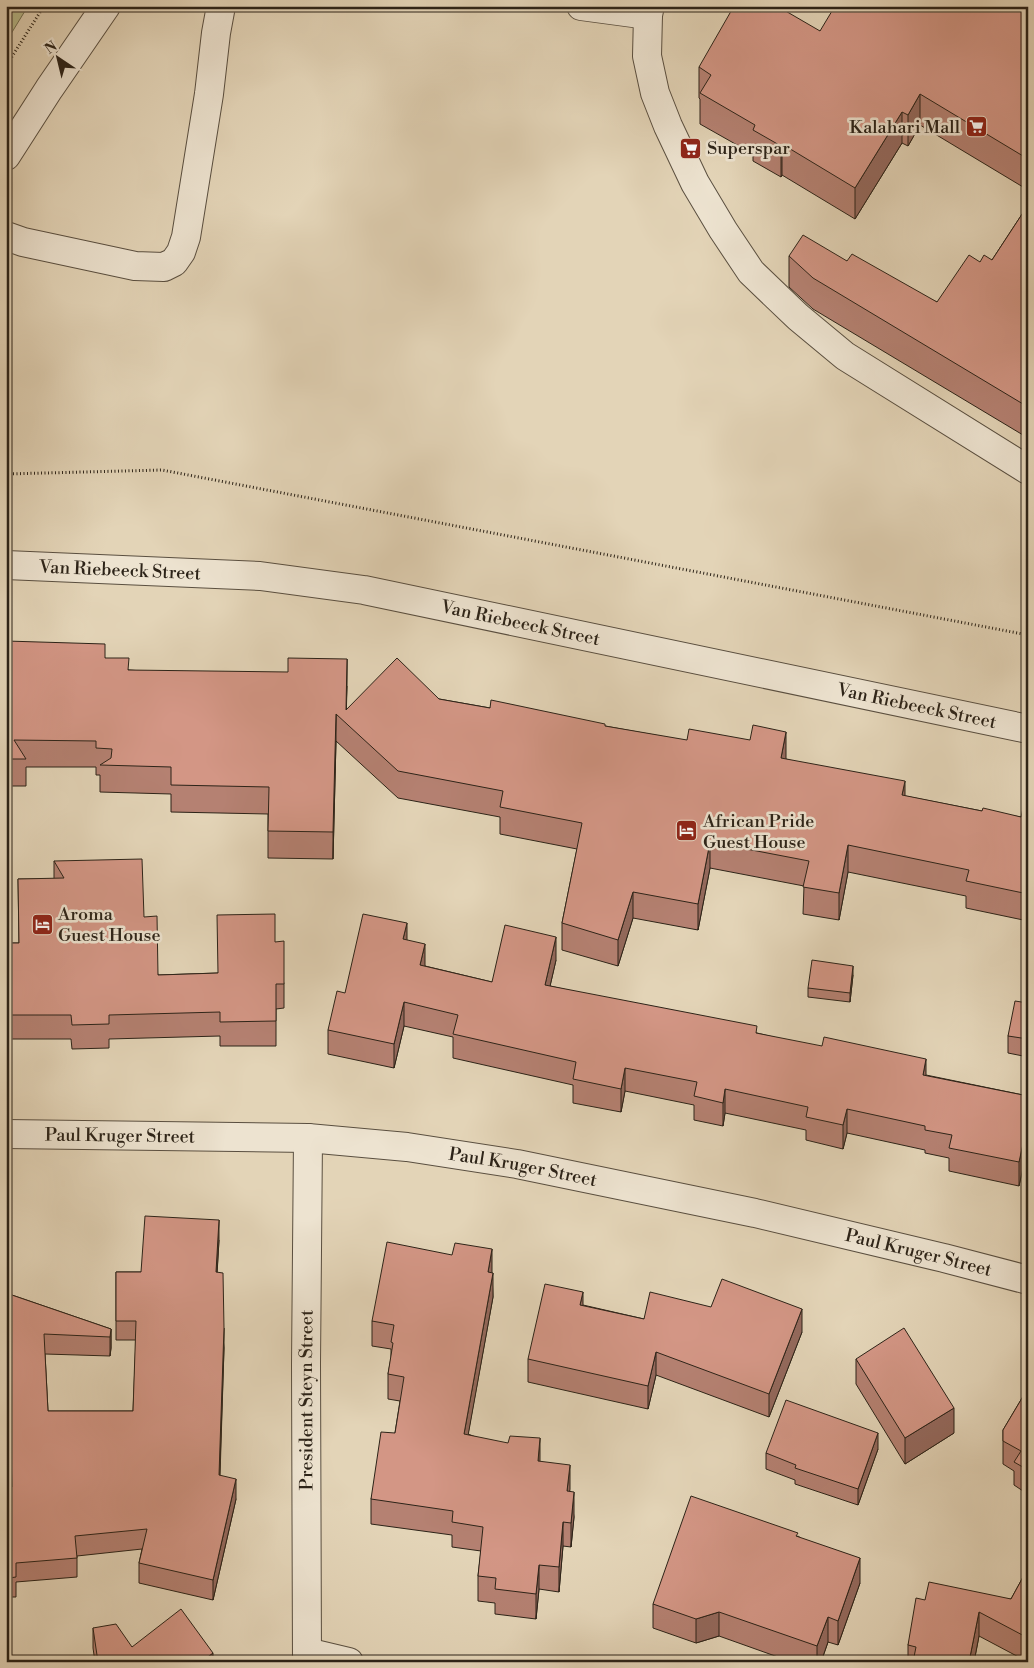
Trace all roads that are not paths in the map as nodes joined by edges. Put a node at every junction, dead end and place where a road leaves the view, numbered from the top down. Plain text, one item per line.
1 (106, 6) edge
2 (221, 6) edge
3 (581, 6) edge
4 (649, 11) edge
5 (6, 156) edge
6 (6, 236) edge
7 (1028, 470) edge
8 (6, 564) edge
9 (1028, 729) edge
10 (6, 1134) edge
11 (308, 1138) junction
12 (1028, 1280) edge
13 (307, 1657) edge
14 (349, 1662) edge

1 - 5 street
2 - 6 street
3 - 4 street
4 - 7 street
8 - 9 street, Van Riebeeck Street
10 - 11 street, Paul Kruger Street
11 - 12 street, Paul Kruger Street
11 - 13 street, President Steyn Street
13 - 14 street

